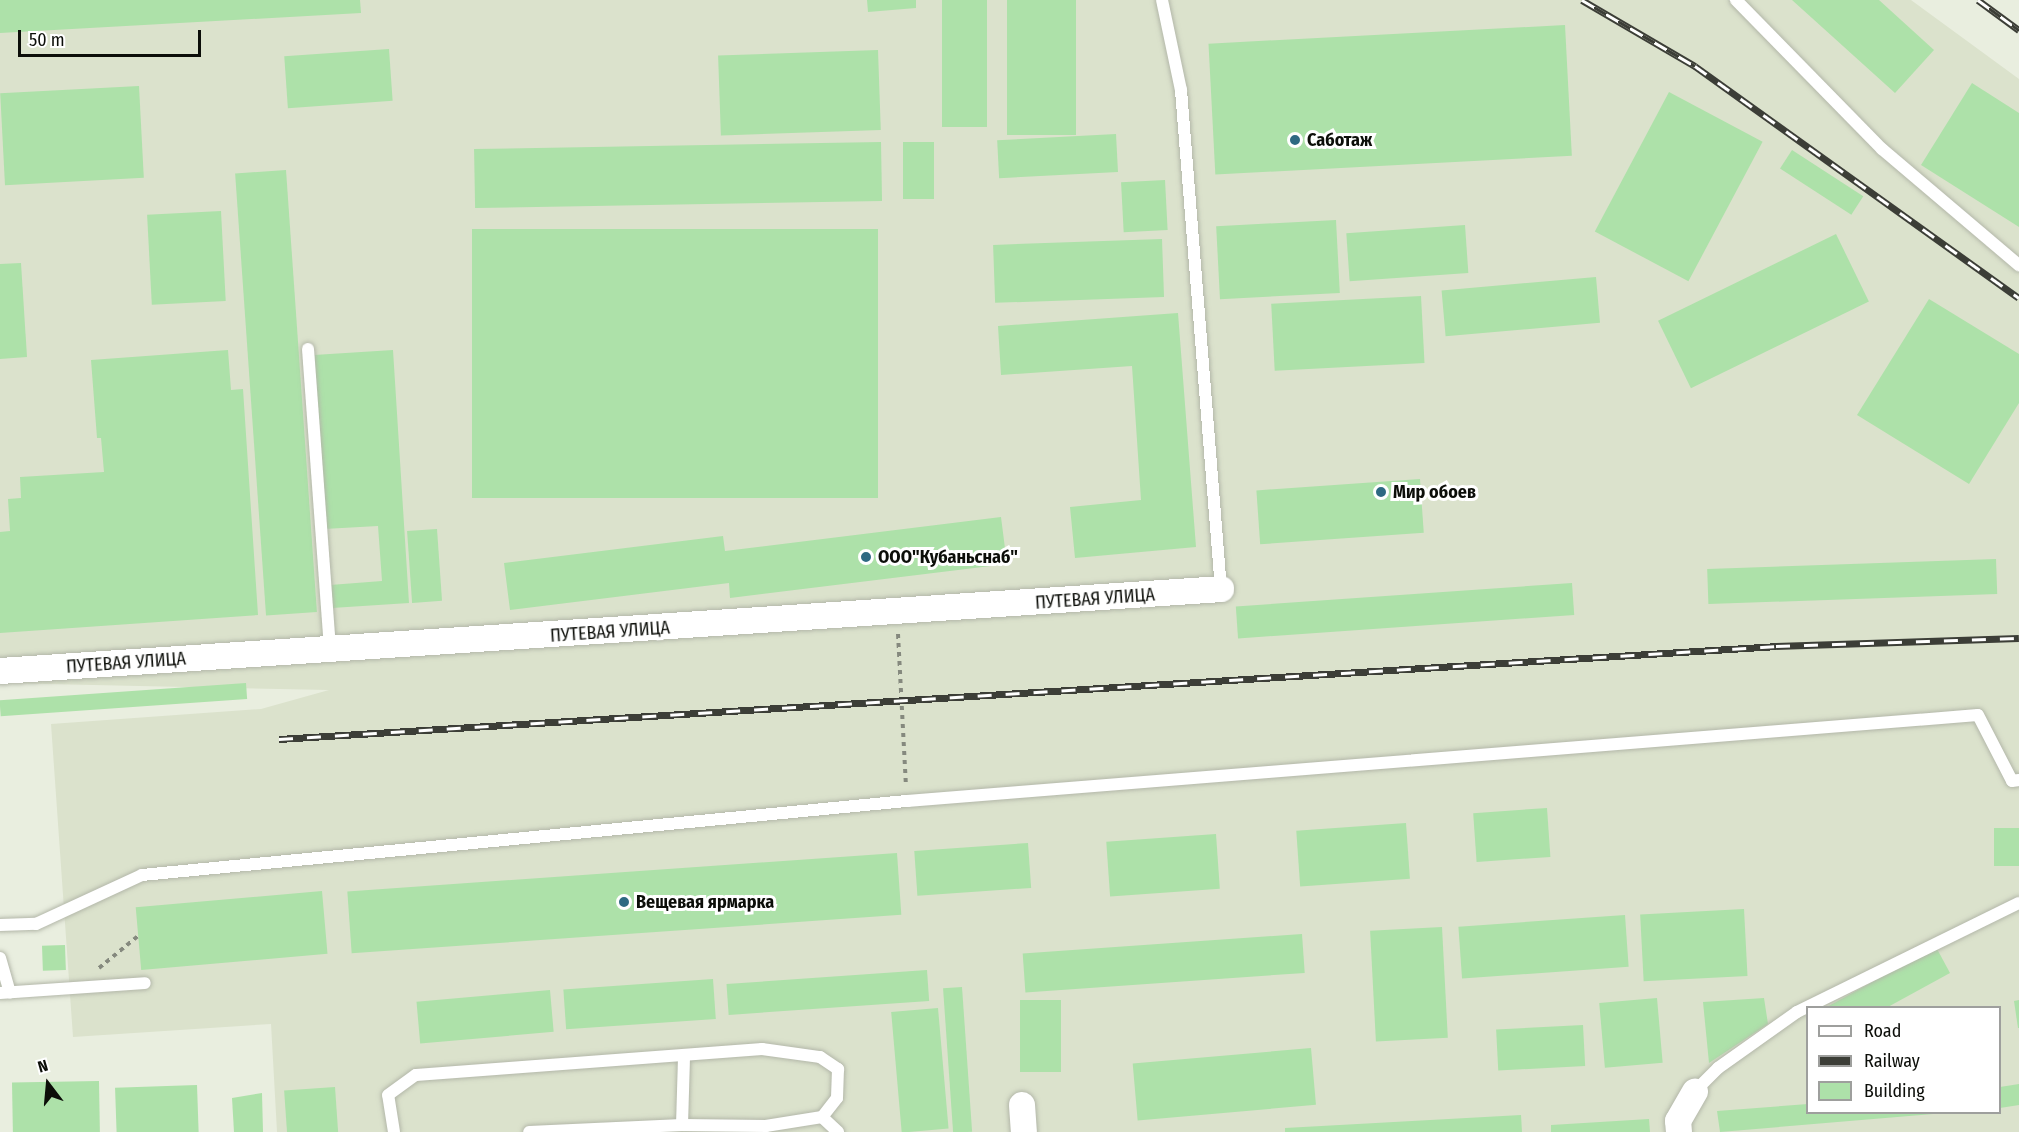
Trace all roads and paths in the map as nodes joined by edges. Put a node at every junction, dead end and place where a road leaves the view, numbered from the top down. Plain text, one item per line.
1 (1162, 0) edge
2 (1736, 0) edge
3 (2019, 266) edge
4 (308, 349) dead end
5 (1221, 589) joint
6 (898, 613) junction
7 (330, 650) junction
8 (0, 671) edge
9 (2019, 780) edge
10 (907, 801) junction
11 (2019, 903) edge
12 (0, 925) edge
13 (138, 936) dead end
14 (0, 958) edge
15 (89, 975) dead end
16 (145, 983) dead end
17 (5, 993) edge
18 (1809, 1006) edge
19 (1806, 1008) edge
20 (684, 1058) junction
21 (1695, 1091) joint
22 (1022, 1105) dead end
23 (822, 1117) junction
24 (682, 1125) junction
25 (394, 1132) edge
26 (529, 1132) edge
27 (837, 1132) edge
28 (1024, 1132) edge
29 (1679, 1132) edge

1 - 5 lane
2 - 3 lane
4 - 7 lane
5 - 6 street, ПУТЕВАЯ УЛИЦА
6 - 7 street, ПУТЕВАЯ УЛИЦА
6 - 10 path
7 - 8 street, ПУТЕВАЯ УЛИЦА
9 - 10 lane
10 - 12 lane
11 - 18 lane
13 - 15 path
14 - 17 lane
16 - 17 lane
19 - 21 lane
20 - 23 lane
20 - 24 lane
20 - 25 lane
21 - 29 street
22 - 28 street
23 - 24 lane
23 - 27 lane
24 - 26 lane

